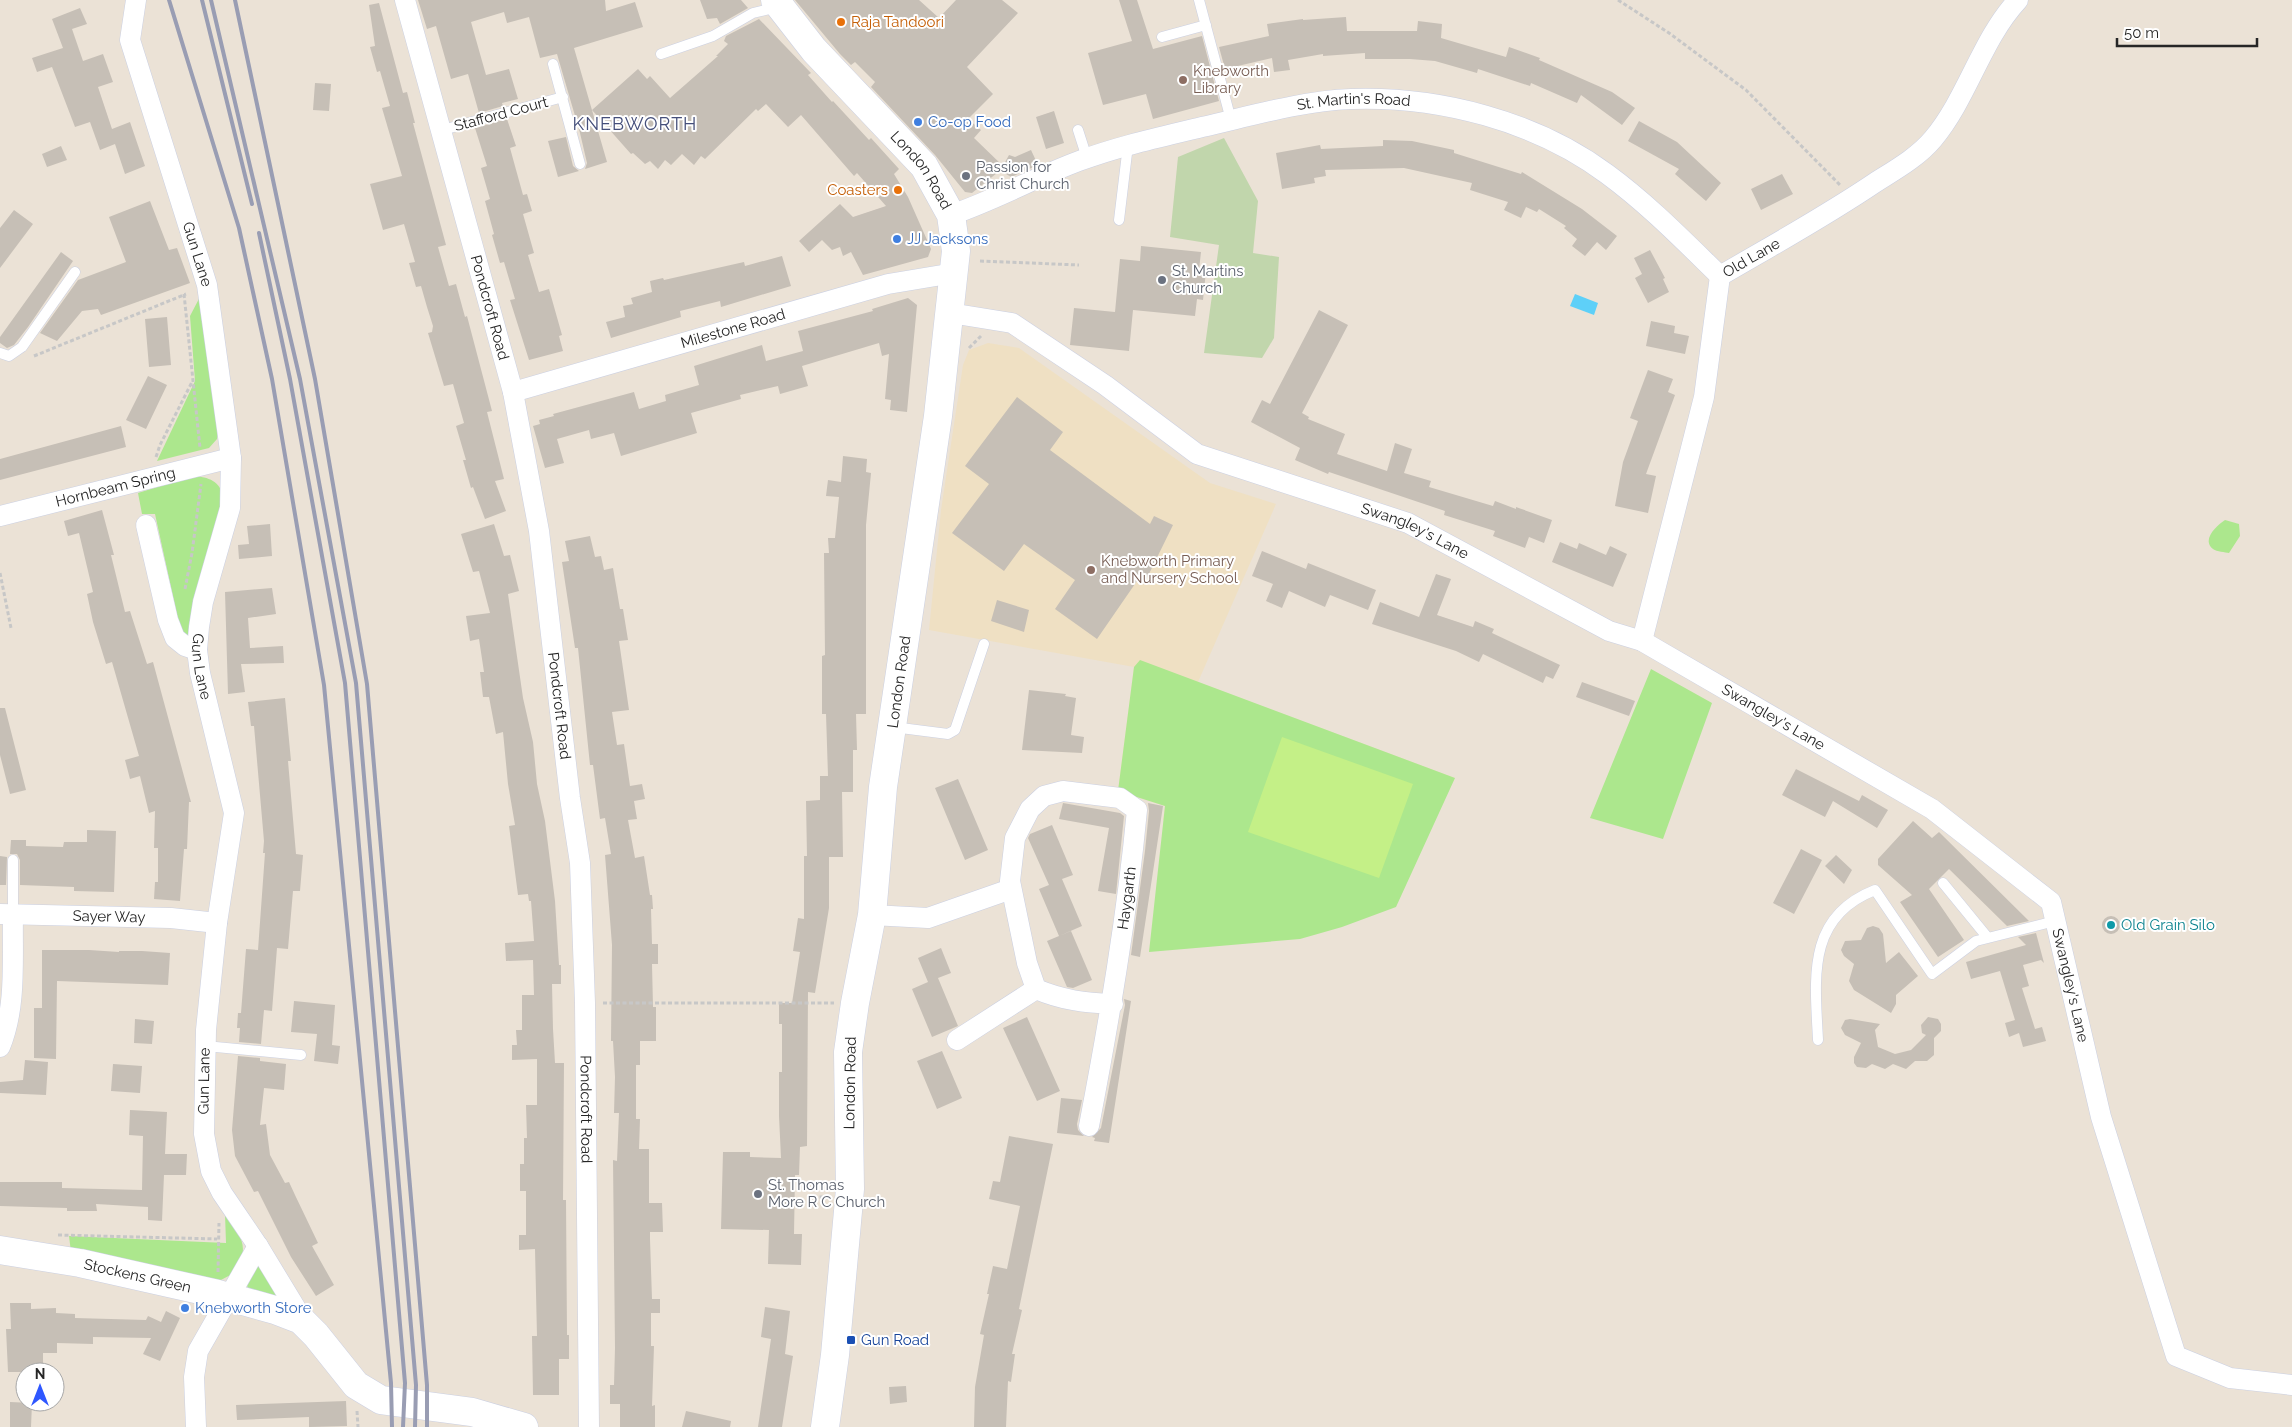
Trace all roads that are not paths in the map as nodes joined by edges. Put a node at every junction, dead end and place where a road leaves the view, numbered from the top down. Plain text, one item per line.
1 (136, 0) edge
2 (404, 0) edge
3 (1199, 0) edge
4 (2018, 0) edge
5 (777, 3) edge
6 (1206, 25) junction
7 (1162, 38) dead end
8 (661, 54) dead end
9 (553, 64) dead end
10 (563, 97) junction
11 (1231, 120) junction
12 (1078, 130) dead end
13 (439, 131) junction
14 (1128, 145) junction
15 (1087, 158) junction
16 (580, 164) dead end
17 (951, 216) junction
18 (1119, 220) dead end
19 (75, 272) dead end
20 (954, 273) junction
21 (1720, 276) junction
22 (950, 313) junction
23 (0, 353) edge
24 (513, 392) junction
25 (231, 458) junction
26 (0, 516) edge
27 (146, 525) dead end
28 (1642, 641) junction
29 (984, 644) dead end
30 (197, 650) junction
31 (892, 727) junction
32 (13, 860) dead end
33 (1943, 884) dead end
34 (1011, 889) junction
35 (6, 914) edge
36 (872, 915) junction
37 (2055, 921) junction
38 (217, 923) junction
39 (1988, 938) junction
40 (1036, 989) junction
41 (1113, 1004) junction
42 (957, 1040) dead end
43 (1818, 1040) dead end
44 (205, 1046) junction
45 (0, 1047) edge
46 (301, 1054) dead end
47 (1089, 1126) dead end
48 (258, 1246) junction
49 (0, 1250) edge
50 (223, 1295) junction
51 (300, 1320) junction
52 (2292, 1385) edge
53 (196, 1427) edge
54 (524, 1427) edge
55 (589, 1427) edge
56 (825, 1427) edge

1 - 25 street, Gun Lane
2 - 13 street, Pondcroft Road
3 - 6 lane
4 - 21 street, Old Lane
5 - 8 lane
5 - 17 main road, London Road
6 - 7 lane
6 - 11 lane
9 - 10 lane
10 - 13 lane, Stafford Court
10 - 16 lane
11 - 14 street, St. Martin's Road
11 - 21 street, St. Martin's Road
12 - 15 lane
13 - 24 street, Pondcroft Road
14 - 15 street, St. Martin's Road
14 - 18 lane
15 - 17 street, St. Martin's Road
17 - 20 main road, London Road
19 - 23 lane
20 - 22 main road, London Road
20 - 24 street, Milestone Road
21 - 28 street, Old Lane
22 - 28 street, Swangley's Lane
22 - 31 main road, London Road
24 - 55 street, Pondcroft Road
25 - 26 street, Hornbeam Spring
25 - 30 street, Gun Lane
27 - 30 street
28 - 37 street, Swangley's Lane
29 - 31 lane
30 - 38 street, Gun Lane
31 - 36 main road, London Road
32 - 35 lane
33 - 39 lane
34 - 36 street
34 - 40 street, Haygarth
34 - 41 street, Haygarth
35 - 38 street, Sayer Way
35 - 45 street
36 - 56 main road, London Road
37 - 39 lane
37 - 52 street, Swangley's Lane
38 - 44 street, Gun Lane
39 - 43 lane
40 - 41 street
40 - 42 street
41 - 47 street
44 - 46 lane
44 - 48 street, Gun Lane
48 - 50 street
48 - 51 street, Gun Lane
49 - 50 main road, Stockens Green
50 - 51 main road, Stockens Green
50 - 53 street
51 - 54 main road

